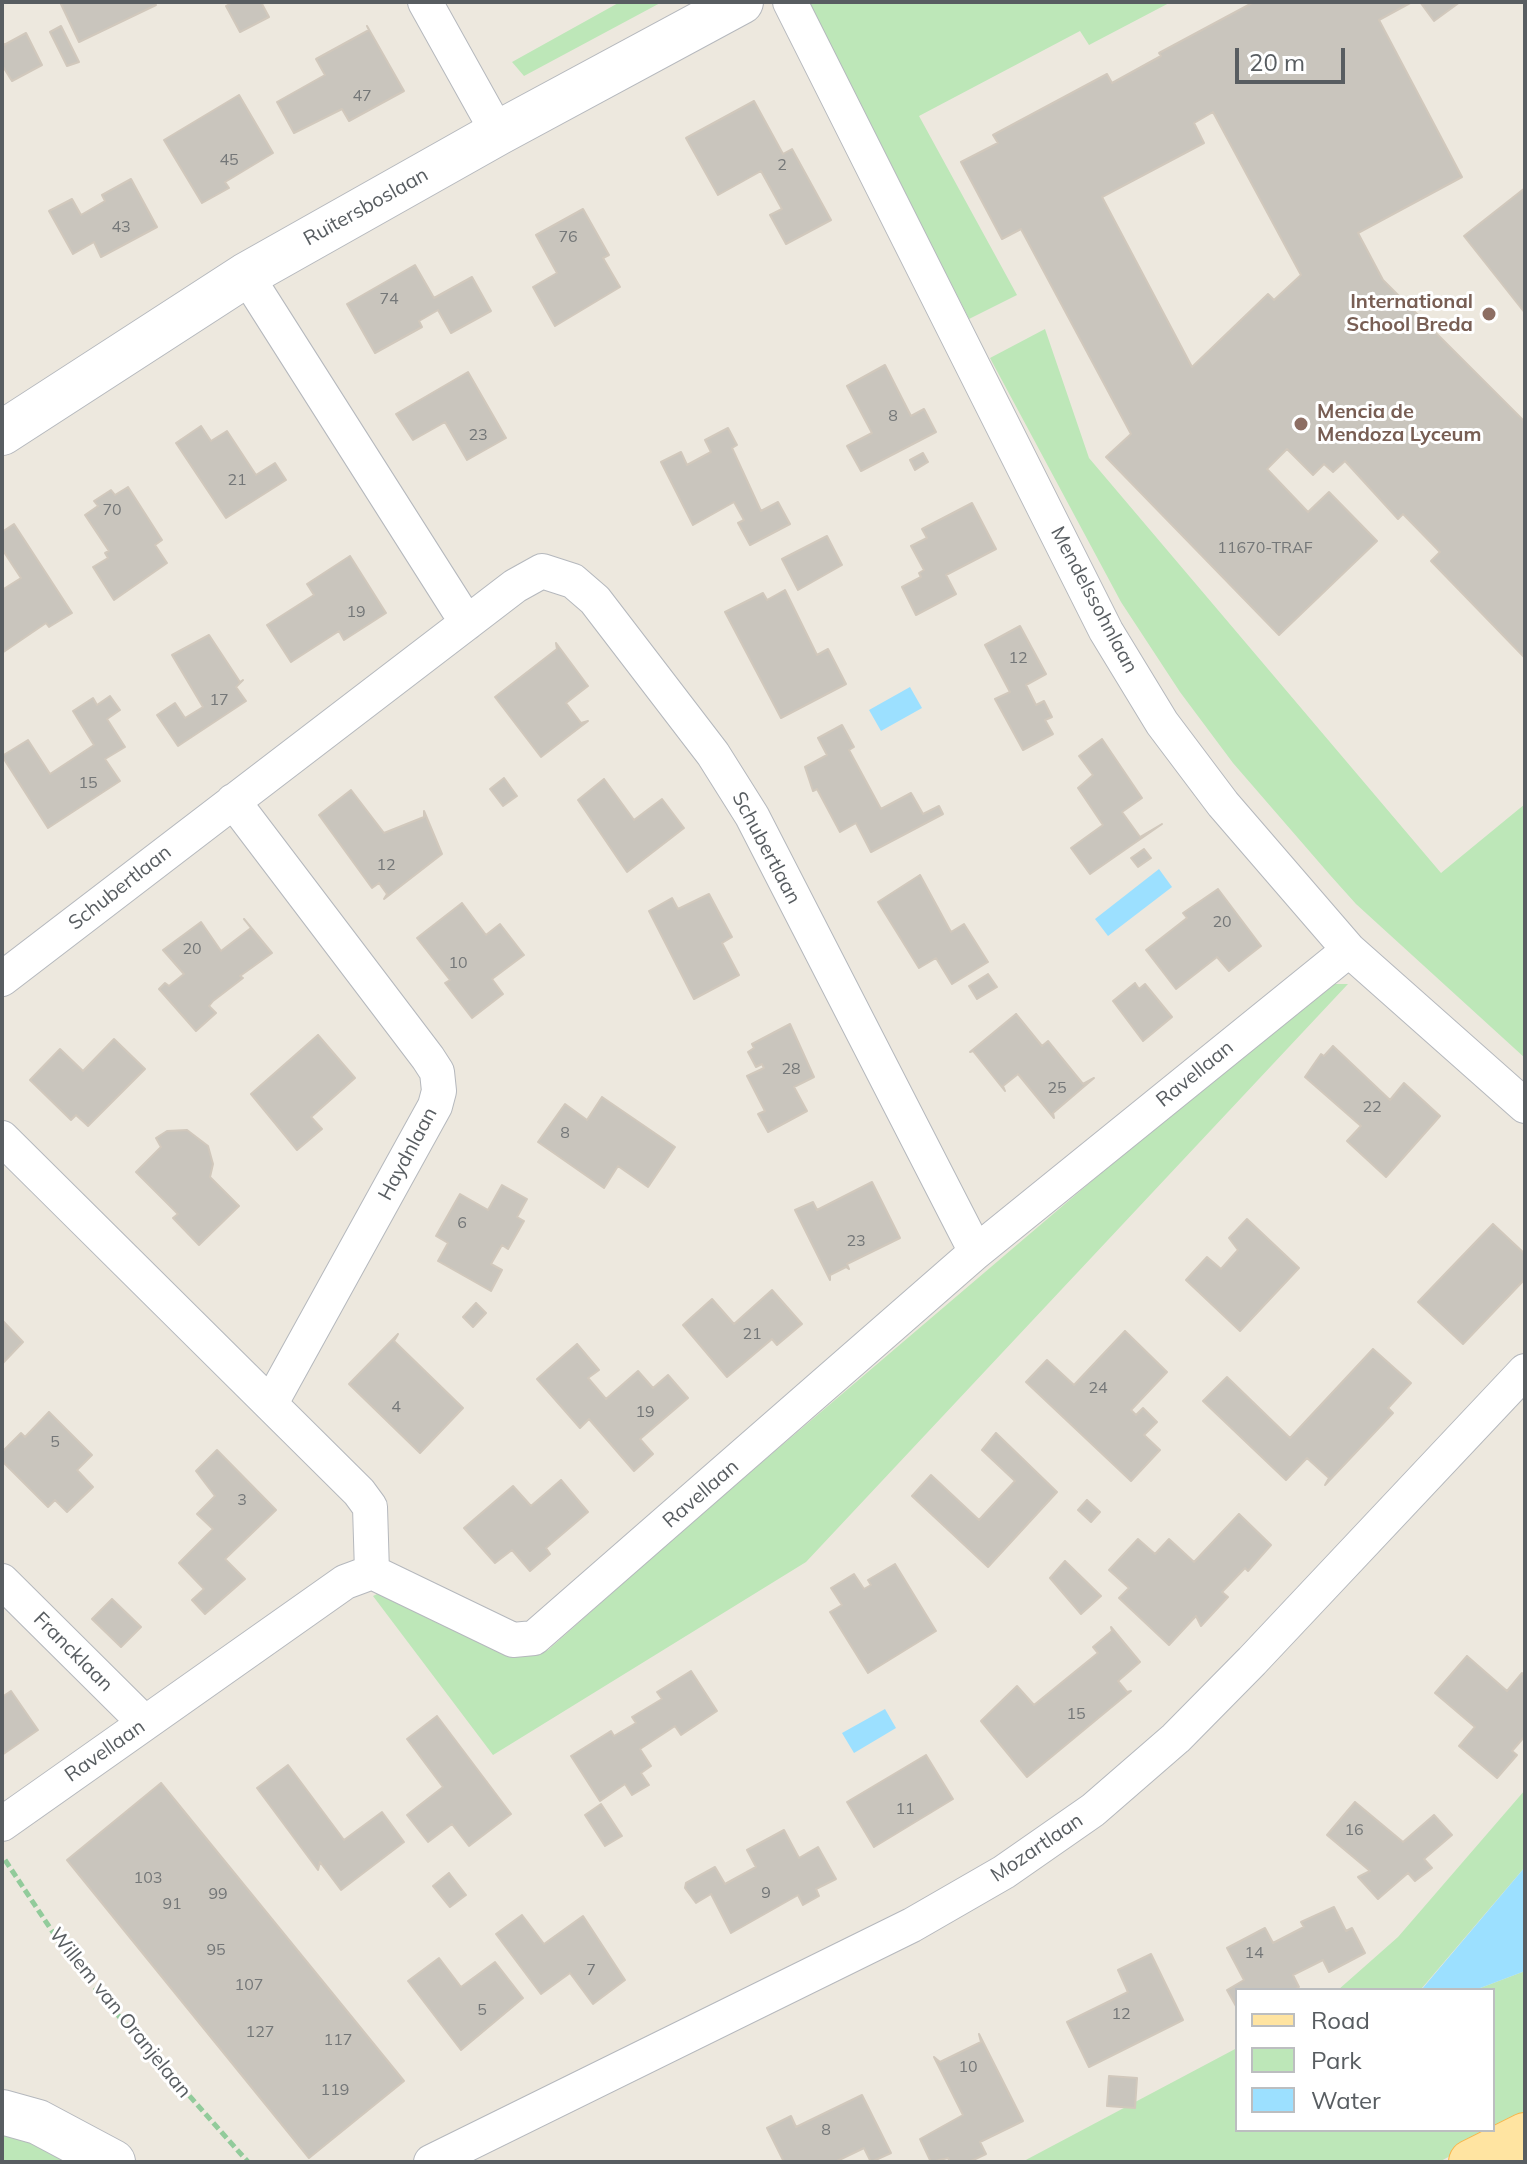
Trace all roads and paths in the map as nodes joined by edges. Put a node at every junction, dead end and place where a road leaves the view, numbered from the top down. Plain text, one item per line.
1 (425, 2) edge
2 (741, 2) edge
3 (790, 2) edge
4 (498, 133) junction
5 (246, 275) junction
6 (2, 433) edge
7 (467, 623) junction
8 (233, 801) junction
9 (1349, 950) junction
10 (2, 979) edge
11 (1525, 1106) edge
12 (2, 1138) edge
13 (976, 1252) junction
14 (1525, 1371) edge
15 (271, 1403) junction
16 (372, 1572) junction
17 (2, 1581) edge
18 (145, 1723) junction
19 (2, 1824) edge
20 (2, 1855) edge
21 (2, 2112) edge
22 (1525, 2135) edge
23 (113, 2162) edge
24 (248, 2162) edge
25 (431, 2162) edge
26 (1471, 2162) edge

1 - 4 street
2 - 4 street, Ruitersboslaan
3 - 9 street, Mendelssohnlaan
4 - 5 street, Ruitersboslaan
5 - 6 street, Ruitersboslaan
5 - 7 street
7 - 8 street, Schubertlaan
7 - 13 street, Schubertlaan
8 - 10 street, Schubertlaan
8 - 15 street, Haydnlaan
9 - 11 street, Mendelssohnlaan
9 - 13 street, Ravellaan
12 - 15 street
13 - 16 street, Ravellaan
14 - 25 street, Mozartlaan
15 - 16 street
16 - 18 street, Ravellaan
17 - 18 street, Francklaan
18 - 19 street, Ravellaan
20 - 24 path, Willem van Oranjelaan
21 - 23 street
22 - 26 main road

